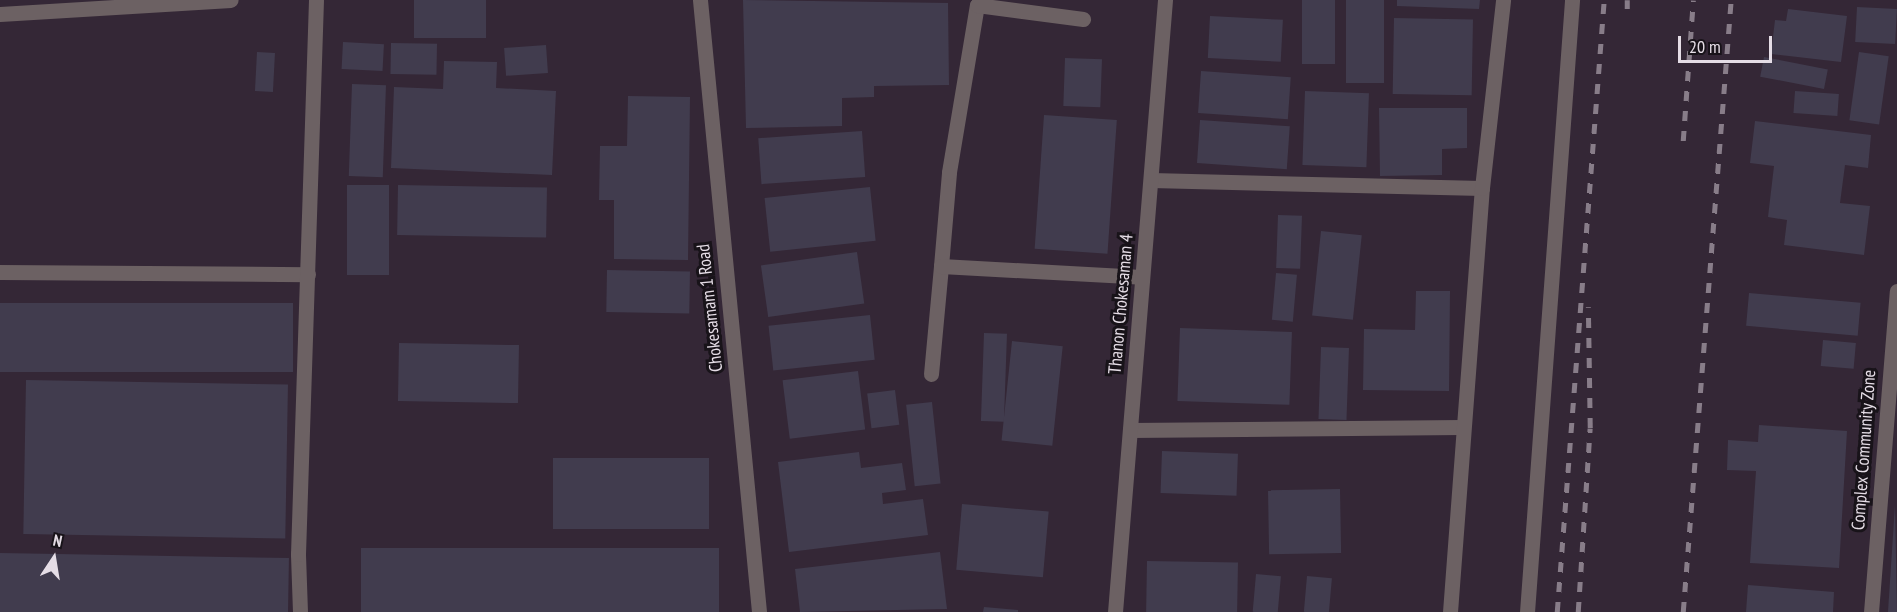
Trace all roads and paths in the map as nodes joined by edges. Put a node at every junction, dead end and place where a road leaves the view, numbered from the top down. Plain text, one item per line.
1 (231, 0) edge
2 (316, 0) edge
3 (700, 0) edge
4 (1165, 0) edge
5 (1503, 0) edge
6 (1572, 0) edge
7 (0, 14) edge
8 (1083, 19) dead end
9 (1151, 180) junction
10 (1482, 188) junction
11 (941, 266) junction
12 (0, 272) edge
13 (308, 274) junction
14 (1143, 277) junction
15 (1897, 291) edge
16 (1894, 339) edge
17 (931, 374) dead end
18 (1462, 427) junction
19 (1130, 430) junction
20 (300, 612) edge
21 (759, 612) edge
22 (1115, 612) edge
23 (1450, 612) edge
24 (1527, 612) edge
25 (1871, 612) edge

1 - 7 street
2 - 13 street
3 - 21 street, Chokesamam 1 Road
4 - 9 street, Thanon Chokesaman 4
5 - 10 street
6 - 24 street
8 - 11 street
9 - 10 street
9 - 14 street, Thanon Chokesaman 4
10 - 18 street
11 - 14 street
11 - 17 street
12 - 13 street
13 - 20 street
14 - 19 street, Thanon Chokesaman 4
15 - 16 street, Complex Community Zone
16 - 25 street, Complex Community Zone
18 - 19 street
18 - 23 street
19 - 22 street, Thanon Chokesaman 4

